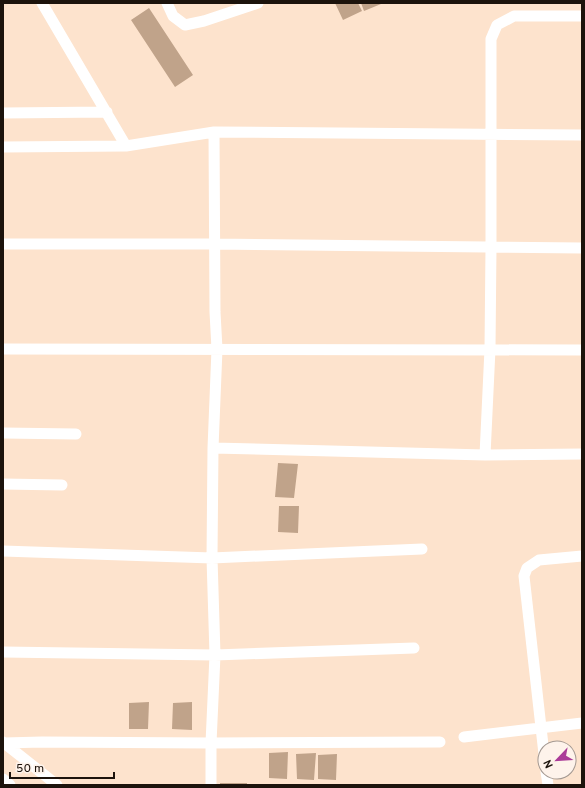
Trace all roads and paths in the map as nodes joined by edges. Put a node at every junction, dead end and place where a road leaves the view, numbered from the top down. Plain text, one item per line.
1 (42, 3) edge
2 (167, 3) edge
3 (258, 3) edge
4 (582, 16) edge
5 (106, 112) junction
6 (3, 113) edge
7 (214, 132) junction
8 (491, 133) junction
9 (582, 135) edge
10 (126, 146) junction
11 (3, 147) edge
12 (3, 244) edge
13 (214, 244) junction
14 (491, 247) junction
15 (582, 248) edge
16 (3, 349) edge
17 (218, 349) junction
18 (490, 349) junction
19 (582, 350) edge
20 (3, 433) edge
21 (76, 434) dead end
22 (212, 448) junction
23 (582, 454) edge
24 (485, 455) junction
25 (3, 484) edge
26 (62, 485) dead end
27 (422, 549) dead end
28 (3, 551) edge
29 (582, 556) edge
30 (212, 558) junction
31 (414, 648) dead end
32 (3, 652) edge
33 (215, 655) junction
34 (582, 723) edge
35 (540, 728) junction
36 (464, 737) dead end
37 (542, 740) edge
38 (440, 742) dead end
39 (4, 743) edge
40 (211, 743) junction
41 (3, 779) edge
42 (10, 785) edge
43 (57, 785) edge
44 (211, 785) edge

1 - 5 street
2 - 3 street
4 - 8 street
5 - 6 street
5 - 10 street
7 - 8 street
7 - 10 street
7 - 13 street
8 - 9 street
8 - 14 street
10 - 11 street
12 - 13 street
13 - 14 street
13 - 17 street
14 - 15 street
14 - 18 street
16 - 17 street
17 - 18 street
17 - 22 street
18 - 19 street
18 - 24 street
20 - 21 street
22 - 24 street
22 - 30 street
23 - 24 street
25 - 26 street
27 - 30 street
28 - 30 street
29 - 35 street
30 - 33 street
31 - 33 street
32 - 33 street
33 - 40 street
34 - 35 street
35 - 36 street
35 - 37 street
38 - 40 street
39 - 40 street
39 - 43 street
40 - 44 street
41 - 42 street

